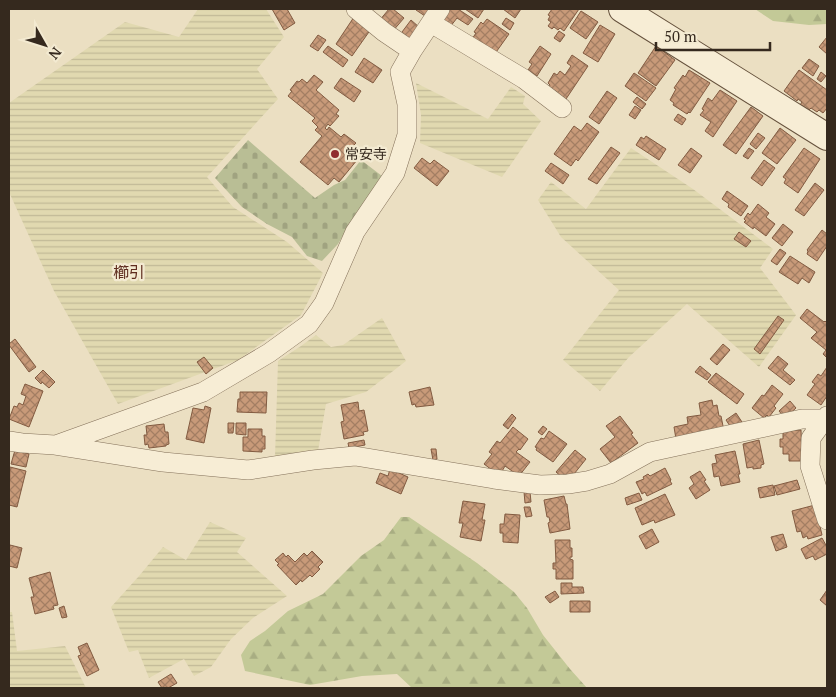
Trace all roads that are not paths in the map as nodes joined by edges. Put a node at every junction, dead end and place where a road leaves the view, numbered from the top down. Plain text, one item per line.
1 (356, 9) edge
2 (622, 9) edge
3 (435, 16) edge
4 (412, 51) junction
5 (562, 108) dead end
6 (827, 137) edge
7 (826, 418) edge
8 (9, 441) edge
9 (55, 446) junction
10 (827, 520) edge

1 - 4 street
2 - 6 main road
3 - 4 street
3 - 5 street
4 - 9 street
7 - 9 street
7 - 10 street
8 - 9 street

